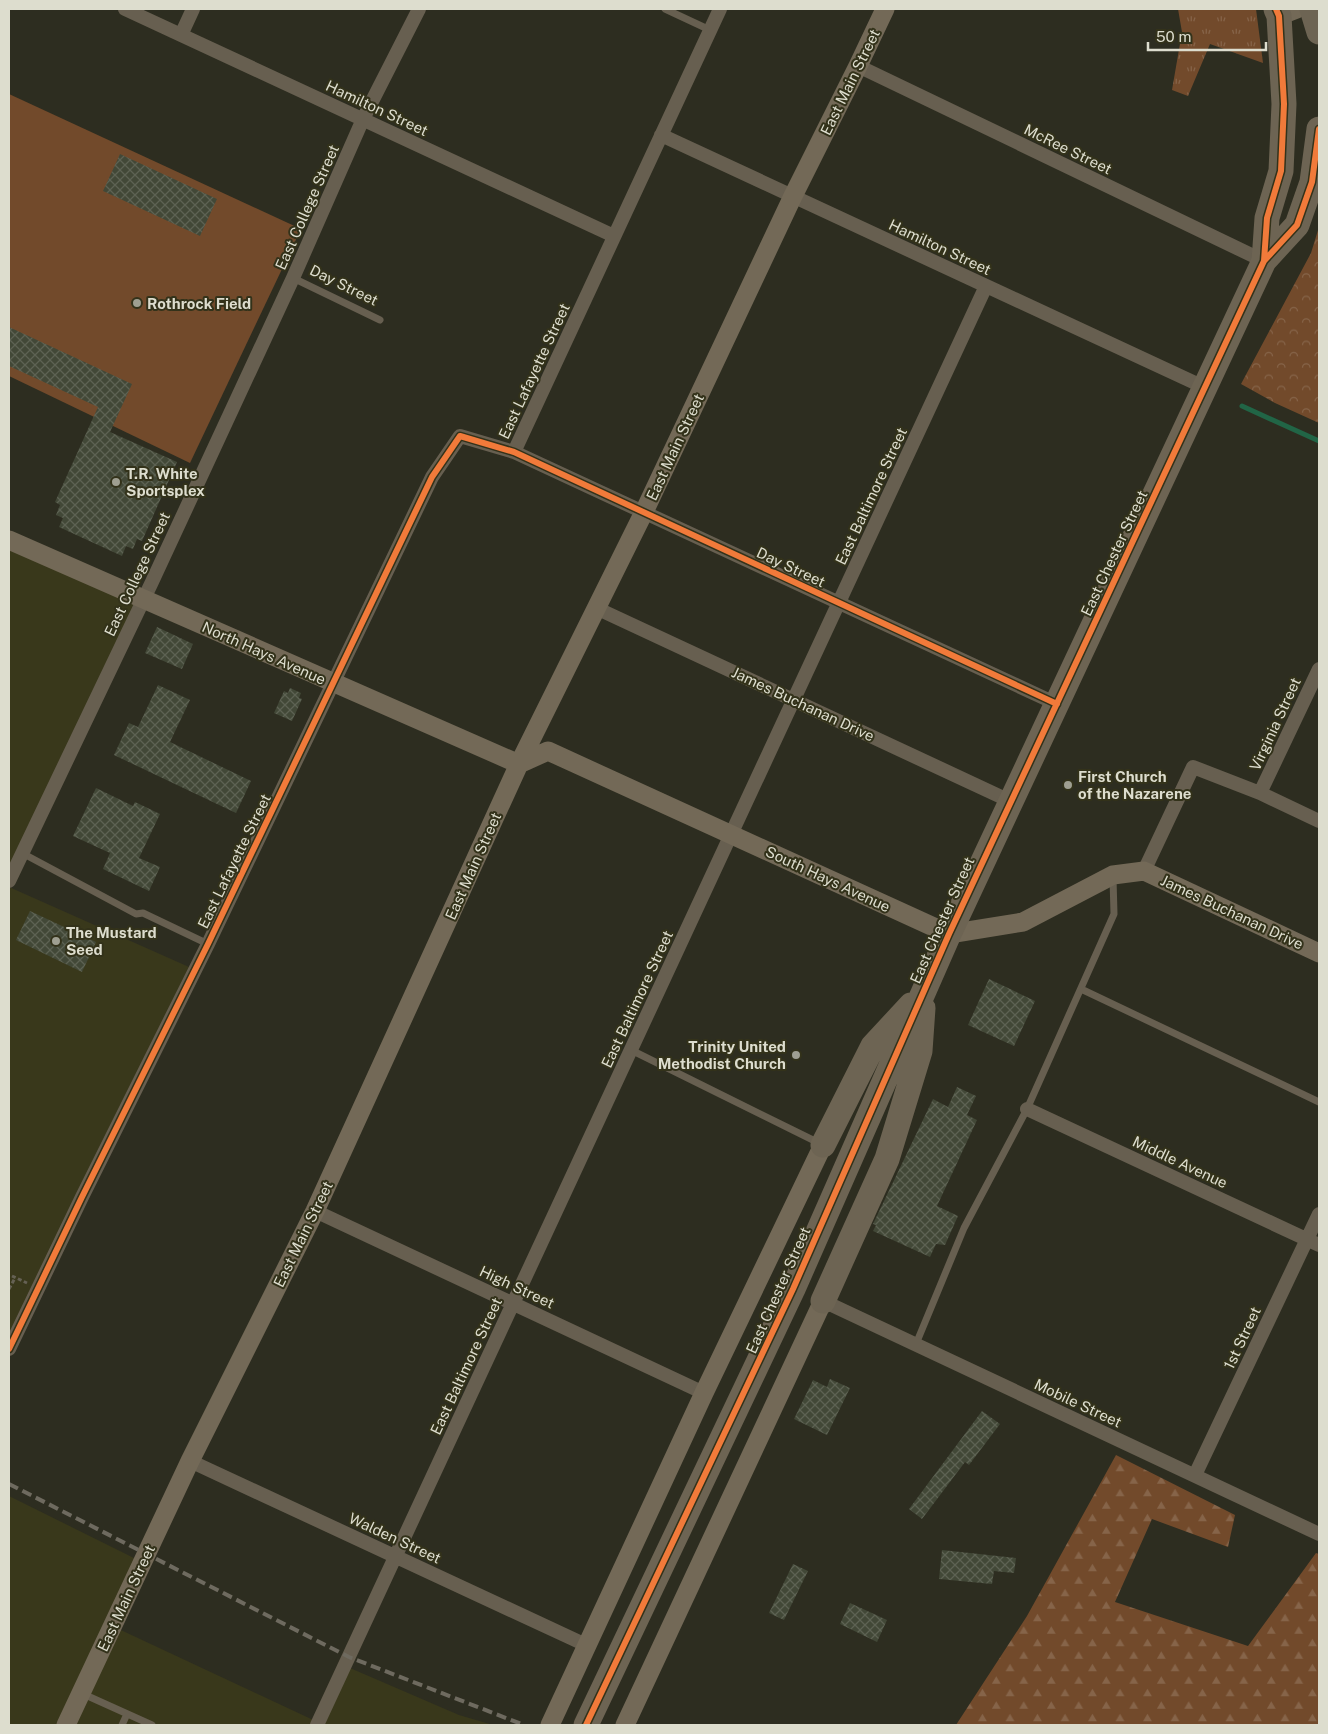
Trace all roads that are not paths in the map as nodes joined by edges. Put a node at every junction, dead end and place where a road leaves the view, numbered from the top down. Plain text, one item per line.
1 (125, 9) edge
2 (193, 9) edge
3 (419, 9) edge
4 (665, 9) edge
5 (720, 9) edge
6 (885, 9) edge
7 (1312, 9) edge
8 (1284, 11) edge
9 (710, 30) junction
10 (1319, 32) edge
11 (181, 35) junction
12 (858, 66) junction
13 (363, 119) junction
14 (1319, 129) edge
15 (661, 135) junction
16 (792, 196) junction
17 (614, 236) junction
18 (1264, 261) junction
19 (293, 278) junction
20 (986, 286) junction
21 (380, 320) dead end
22 (1206, 388) junction
23 (514, 452) junction
24 (644, 512) junction
25 (9, 540) edge
26 (144, 600) junction
27 (839, 603) junction
28 (596, 608) junction
29 (1319, 669) edge
30 (334, 684) junction
31 (794, 700) junction
32 (1057, 704) junction
33 (519, 764) junction
34 (1260, 793) junction
35 (1010, 801) junction
36 (1319, 821) edge
37 (731, 835) junction
38 (22, 853) junction
39 (1144, 871) junction
40 (1114, 875) junction
41 (9, 881) edge
42 (949, 934) junction
43 (208, 944) junction
44 (1319, 953) edge
45 (1081, 989) junction
46 (923, 992) junction
47 (631, 1050) junction
48 (1319, 1102) edge
49 (1026, 1108) junction
50 (824, 1145) junction
51 (315, 1211) junction
52 (1319, 1214) edge
53 (1313, 1242) edge
54 (823, 1301) junction
55 (513, 1303) junction
56 (916, 1344) junction
57 (9, 1349) edge
58 (704, 1393) junction
59 (190, 1461) junction
60 (1195, 1475) junction
61 (1319, 1534) edge
62 (396, 1556) junction
63 (586, 1645) junction
64 (81, 1693) junction
65 (127, 1714) junction
66 (66, 1725) edge
67 (122, 1725) edge
68 (152, 1725) edge
69 (317, 1725) edge
70 (550, 1725) edge
71 (586, 1725) edge
72 (625, 1725) edge

1 - 11 street, Hamilton Street
2 - 11 street
3 - 13 street, East College Street
4 - 9 lane
5 - 9 street, East Lafayette Street
6 - 12 street, East Main Street
7 - 10 highway
8 - 18 highway
9 - 15 street, East Lafayette Street
11 - 13 street, Hamilton Street
12 - 16 street, East Main Street
12 - 18 street, McRee Street
13 - 17 street, Hamilton Street
13 - 19 street, East College Street
14 - 18 highway, East Chester Street
15 - 16 street, Hamilton Street
15 - 17 street, East Lafayette Street
16 - 20 street, Hamilton Street
16 - 24 street, East Main Street
17 - 23 street, East Lafayette Street
18 - 22 highway, East Chester Street
19 - 21 lane, Day Street
19 - 26 street, East College Street
20 - 22 street, Hamilton Street
20 - 27 street, East Baltimore Street
22 - 32 highway, East Chester Street
23 - 24 street, Day Street
23 - 30 street, East Lafayette Street
24 - 27 street, Day Street
24 - 28 street, East Main Street
25 - 26 street, North Hays Avenue
26 - 30 street, North Hays Avenue
26 - 38 street, East College Street
27 - 31 street, East Baltimore Street
27 - 32 street, Day Street
28 - 31 street, James Buchanan Drive
28 - 33 street, East Main Street
29 - 34 street, Virginia Street
30 - 33 street, North Hays Avenue
30 - 43 street, East Lafayette Street
31 - 35 street, James Buchanan Drive
31 - 37 street, East Baltimore Street
32 - 35 highway, East Chester Street
33 - 37 street, South Hays Avenue
33 - 51 street, East Main Street
34 - 36 street
34 - 39 street
35 - 42 highway, East Chester Street
37 - 42 street, South Hays Avenue
37 - 47 street, East Baltimore Street
38 - 41 street, East College Street
38 - 43 lane
39 - 40 street
39 - 44 street, James Buchanan Drive
40 - 42 street
40 - 45 lane
42 - 46 highway, East Chester Street
43 - 57 street, East Lafayette Street
45 - 48 lane
45 - 49 lane
46 - 50 highway
46 - 54 highway
46 - 71 highway, East Chester Street
47 - 50 lane
47 - 55 street, East Baltimore Street
49 - 53 street, Middle Avenue
49 - 56 lane
50 - 58 street
51 - 55 street, High Street
51 - 59 street, East Main Street
52 - 53 street, 1st Street
53 - 60 street, 1st Street
54 - 56 street, Mobile Street
54 - 72 street
55 - 58 street, High Street
55 - 62 street, East Baltimore Street
56 - 60 street, Mobile Street
58 - 63 street
59 - 62 street, Walden Street
59 - 64 street, East Main Street
60 - 61 street, Mobile Street
62 - 63 street, Walden Street
62 - 69 street, East Baltimore Street
63 - 70 street
64 - 65 lane
64 - 66 street, East Main Street
65 - 67 lane
65 - 68 lane

